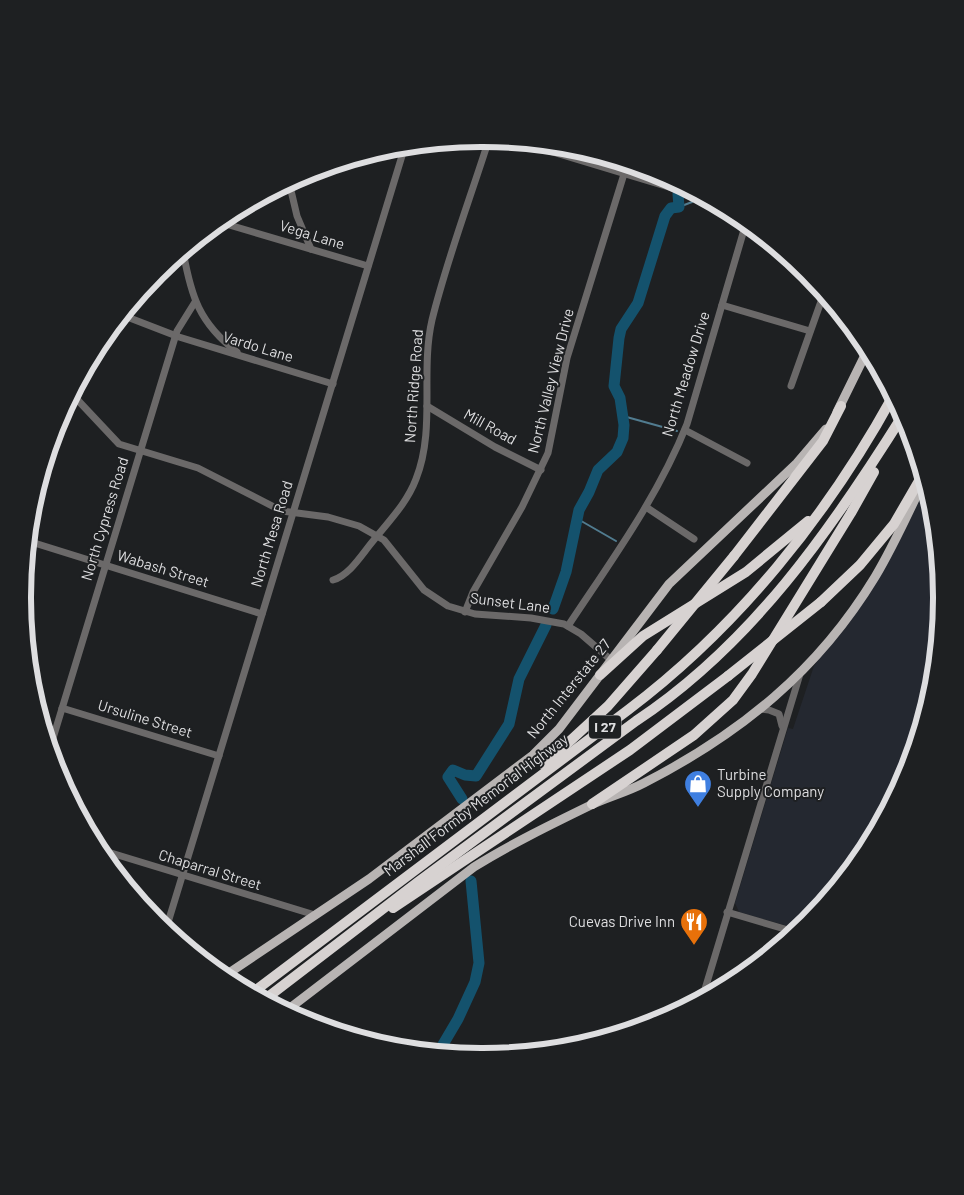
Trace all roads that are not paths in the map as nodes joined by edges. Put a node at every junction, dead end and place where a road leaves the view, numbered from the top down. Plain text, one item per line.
1 (486, 147) edge
2 (555, 153) edge
3 (403, 154) edge
4 (624, 174) junction
5 (667, 187) edge
6 (291, 190) edge
7 (229, 225) edge
8 (744, 231) edge
9 (311, 249) junction
10 (185, 259) edge
11 (368, 266) junction
12 (821, 300) edge
13 (195, 302) junction
14 (722, 305) junction
15 (129, 318) edge
16 (810, 331) junction
17 (176, 336) junction
18 (241, 355) junction
19 (864, 359) edge
20 (332, 384) junction
21 (790, 386) dead end
22 (77, 400) edge
23 (889, 404) edge
24 (427, 406) junction
25 (841, 406) junction
26 (898, 424) edge
27 (898, 425) edge
28 (685, 430) junction
29 (140, 451) junction
30 (747, 463) dead end
31 (542, 470) junction
32 (917, 482) edge
33 (919, 490) edge
34 (646, 507) junction
35 (818, 512) junction
36 (293, 513) junction
37 (377, 536) junction
38 (694, 539) dead end
39 (35, 543) edge
40 (105, 566) junction
41 (333, 580) dead end
42 (465, 612) junction
43 (262, 614) junction
44 (568, 626) junction
45 (611, 660) junction
46 (800, 674) junction
47 (600, 675) junction
48 (62, 708) junction
49 (760, 710) junction
50 (783, 730) junction
51 (53, 737) edge
52 (219, 756) junction
53 (592, 804) junction
54 (476, 824) junction
55 (111, 853) edge
56 (182, 876) junction
57 (727, 912) junction
58 (315, 915) junction
59 (169, 921) edge
60 (786, 929) edge
61 (329, 949) junction
62 (232, 972) edge
63 (258, 989) edge
64 (705, 989) edge
65 (270, 995) edge
66 (292, 1006) edge

1 - 24 street, North Ridge Road
2 - 4 street
3 - 11 street, North Mesa Road
4 - 5 street
4 - 31 street, North Valley View Drive
6 - 9 street
7 - 9 street, Vega Lane
8 - 14 street, North Meadow Drive
9 - 11 street, Vega Lane
10 - 13 street
11 - 20 street, North Mesa Road
12 - 16 street
13 - 17 street, North Cypress Road
13 - 18 street
14 - 16 street
14 - 28 street, North Meadow Drive
15 - 17 street, Vardo Lane
16 - 21 street
17 - 18 street, Vardo Lane
17 - 29 street, North Cypress Road
18 - 20 street, Vardo Lane
19 - 25 main road, North Interstate 27
20 - 36 street, North Mesa Road
22 - 29 street, Sunset Lane
23 - 35 highway, Marshall Formby Memorial Highway / I 27
24 - 31 street, Mill Road
24 - 37 street, North Ridge Road
25 - 45 main road, North Interstate 27
25 - 54 highway, bridge
26 - 61 highway, Marshall Formby Memorial Highway / I 27
27 - 53 highway
28 - 30 street
28 - 34 street, North Meadow Drive
29 - 36 street, Sunset Lane
29 - 40 street, North Cypress Road
31 - 42 street, North Valley View Drive
32 - 61 highway, bridge
33 - 46 main road
34 - 38 street
34 - 44 street, North Meadow Drive
35 - 47 highway
35 - 54 highway, Marshall Formby Memorial Highway / I 27
36 - 37 street, Sunset Lane
36 - 43 street, North Mesa Road
37 - 41 street, North Ridge Road
37 - 42 street, Sunset Lane
39 - 40 street, Wabash Street
40 - 43 street, Wabash Street
40 - 48 street, North Cypress Road
42 - 44 street, Sunset Lane
43 - 52 street, North Mesa Road
44 - 45 street, Sunset Lane
45 - 47 main road, North Interstate 27
46 - 49 main road
46 - 50 street
47 - 58 main road, North Interstate 27
48 - 51 street, North Cypress Road
48 - 52 street, Ursuline Street
49 - 50 street
49 - 53 main road
50 - 57 street
52 - 56 street, North Mesa Road
53 - 66 main road
54 - 63 highway, Marshall Formby Memorial Highway / I 27
55 - 56 street, Chaparral Street
56 - 58 street, Chaparral Street
56 - 59 street, North Mesa Road
57 - 60 street
57 - 64 street
58 - 62 main road, North Interstate 27
61 - 65 highway, Marshall Formby Memorial Highway / I 27

